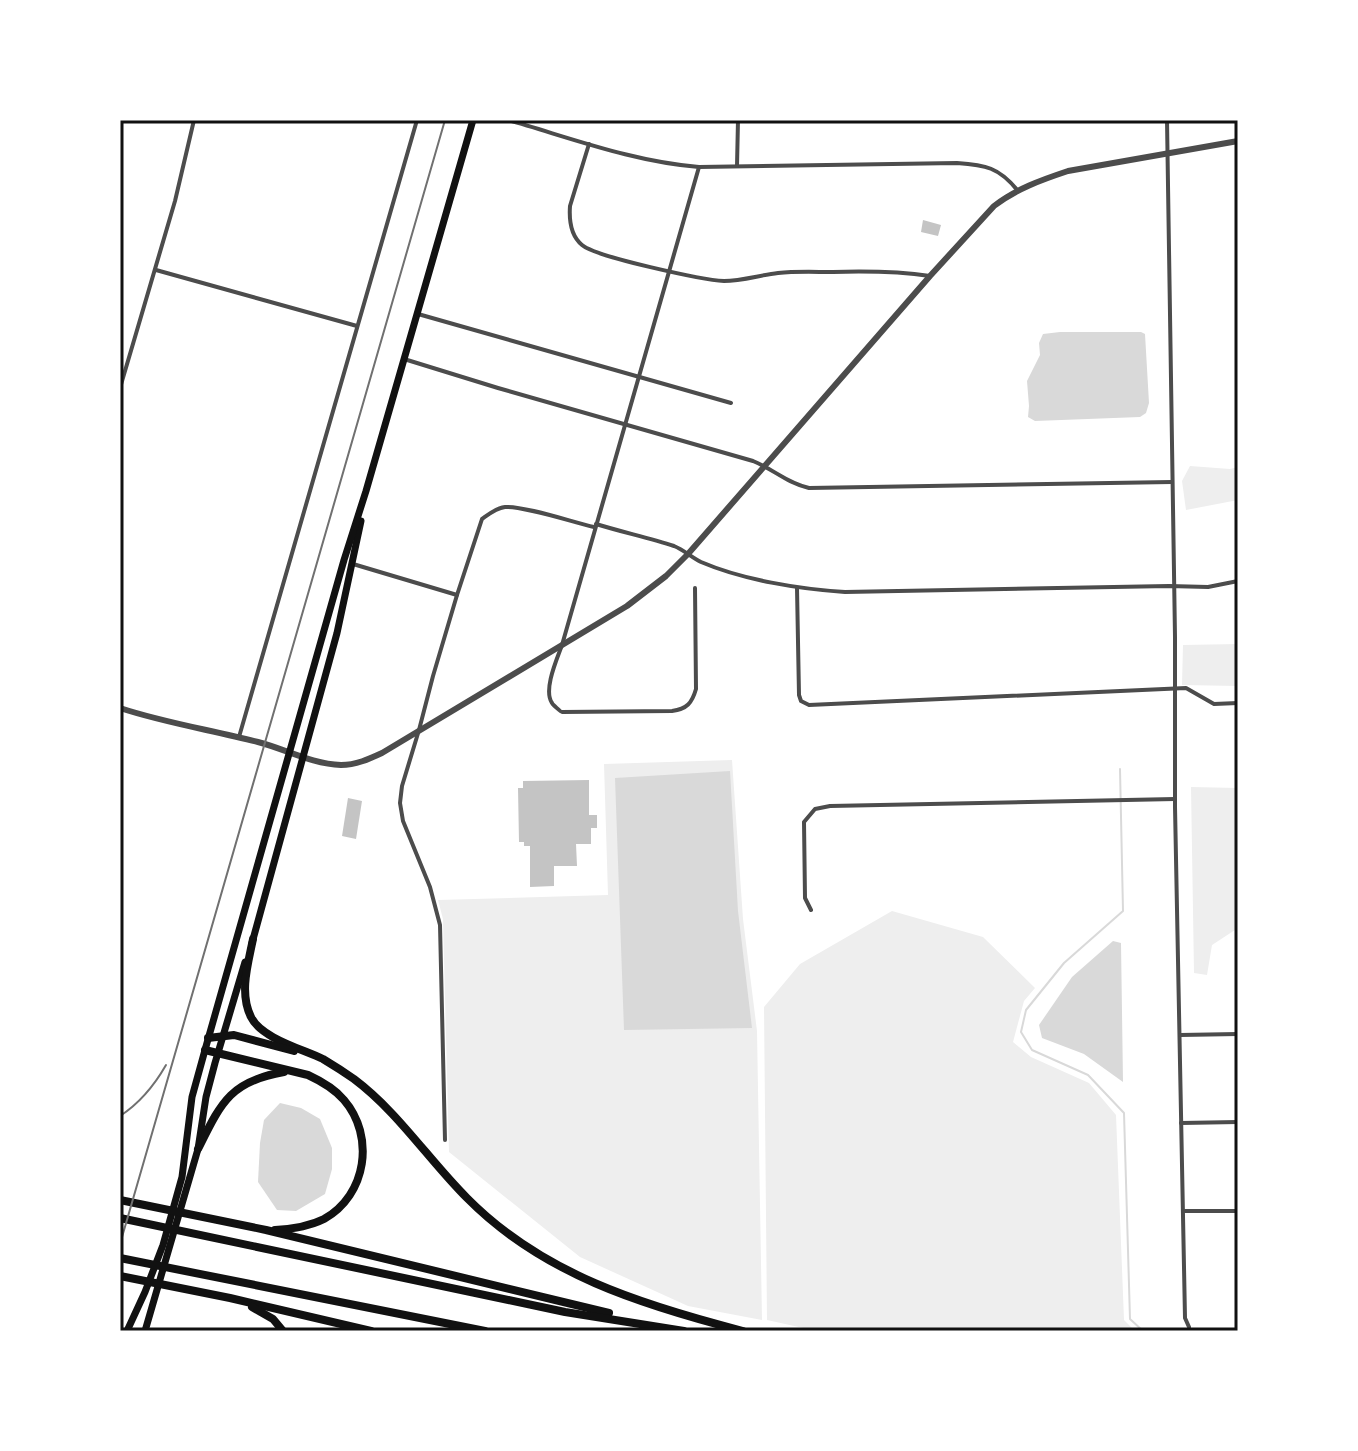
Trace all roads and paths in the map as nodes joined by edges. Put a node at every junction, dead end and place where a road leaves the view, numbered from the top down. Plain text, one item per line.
1 (194, 120) edge
2 (417, 120) edge
3 (473, 120) edge
4 (508, 120) edge
5 (738, 120) edge
6 (1167, 120) edge
7 (1238, 141) edge
8 (589, 144) junction
9 (1168, 153) junction
10 (737, 166) junction
11 (699, 167) junction
12 (1018, 191) junction
13 (155, 269) junction
14 (669, 271) junction
15 (930, 276) junction
16 (418, 314) junction
17 (357, 326) junction
18 (404, 359) junction
19 (638, 377) junction
20 (120, 388) edge
21 (731, 403) dead end
22 (625, 423) junction
23 (765, 466) junction
24 (1172, 482) junction
25 (366, 491) junction
26 (595, 526) junction
27 (688, 554) junction
28 (353, 564) junction
29 (1238, 581) edge
30 (1173, 586) junction
31 (695, 588) dead end
32 (797, 588) junction
33 (457, 595) junction
34 (562, 645) junction
35 (1175, 689) junction
36 (1238, 703) edge
37 (120, 708) edge
38 (419, 730) junction
39 (239, 737) junction
40 (290, 752) junction
41 (303, 757) junction
42 (1175, 799) junction
43 (811, 910) dead end
44 (253, 939) junction
45 (1238, 1034) edge
46 (1180, 1035) junction
47 (222, 1036) junction
48 (208, 1038) junction
49 (205, 1050) junction
50 (218, 1052) junction
51 (326, 1061) junction
52 (289, 1071) junction
53 (1238, 1122) edge
54 (1181, 1123) junction
55 (445, 1140) dead end
56 (198, 1149) junction
57 (120, 1200) edge
58 (1183, 1211) junction
59 (1238, 1211) edge
60 (120, 1218) edge
61 (266, 1230) junction
62 (120, 1258) edge
63 (120, 1276) edge
64 (241, 1301) junction
65 (660, 1326) junction
66 (1189, 1327) dead end
67 (127, 1331) edge
68 (145, 1331) edge
69 (283, 1331) edge
70 (371, 1331) edge
71 (485, 1331) edge
72 (684, 1331) edge
73 (743, 1331) edge

1 - 13 street
2 - 17 street
3 - 16 main road
4 - 8 street
5 - 10 street
6 - 9 street
7 - 9 street
8 - 11 street
8 - 14 street
9 - 12 street
9 - 24 street
10 - 11 street
10 - 12 street
11 - 14 street
12 - 15 street
13 - 17 street
13 - 20 street
14 - 15 street
14 - 19 street
15 - 23 street
16 - 18 main road
16 - 19 street
17 - 39 street
18 - 22 street
18 - 25 main road
19 - 21 street
19 - 22 street
22 - 23 street
22 - 26 street
23 - 24 street
23 - 27 street
24 - 30 street
25 - 28 main road
25 - 40 main road
26 - 27 street
26 - 33 street
26 - 34 street
27 - 32 street
27 - 34 street
28 - 33 street
28 - 41 main road
29 - 30 street
30 - 32 street
30 - 35 street
31 - 34 street
32 - 35 street
33 - 38 street
34 - 38 street
35 - 36 street
35 - 42 street
37 - 39 street
38 - 41 street
38 - 55 street
39 - 40 street
40 - 41 street
40 - 48 main road
41 - 44 main road
42 - 43 street
42 - 46 street
44 - 47 main road
44 - 51 highway
45 - 46 street
46 - 54 street
47 - 48 highway
47 - 50 main road
47 - 51 highway
48 - 49 main road
49 - 50 highway
49 - 67 main road
50 - 52 highway
50 - 56 main road
51 - 73 highway
52 - 56 highway
52 - 61 highway
53 - 54 street
54 - 58 street
56 - 68 main road
57 - 61 highway
58 - 59 street
58 - 66 street
60 - 65 highway
61 - 65 highway
62 - 71 highway
63 - 64 highway
64 - 69 highway
64 - 70 highway
65 - 72 highway

